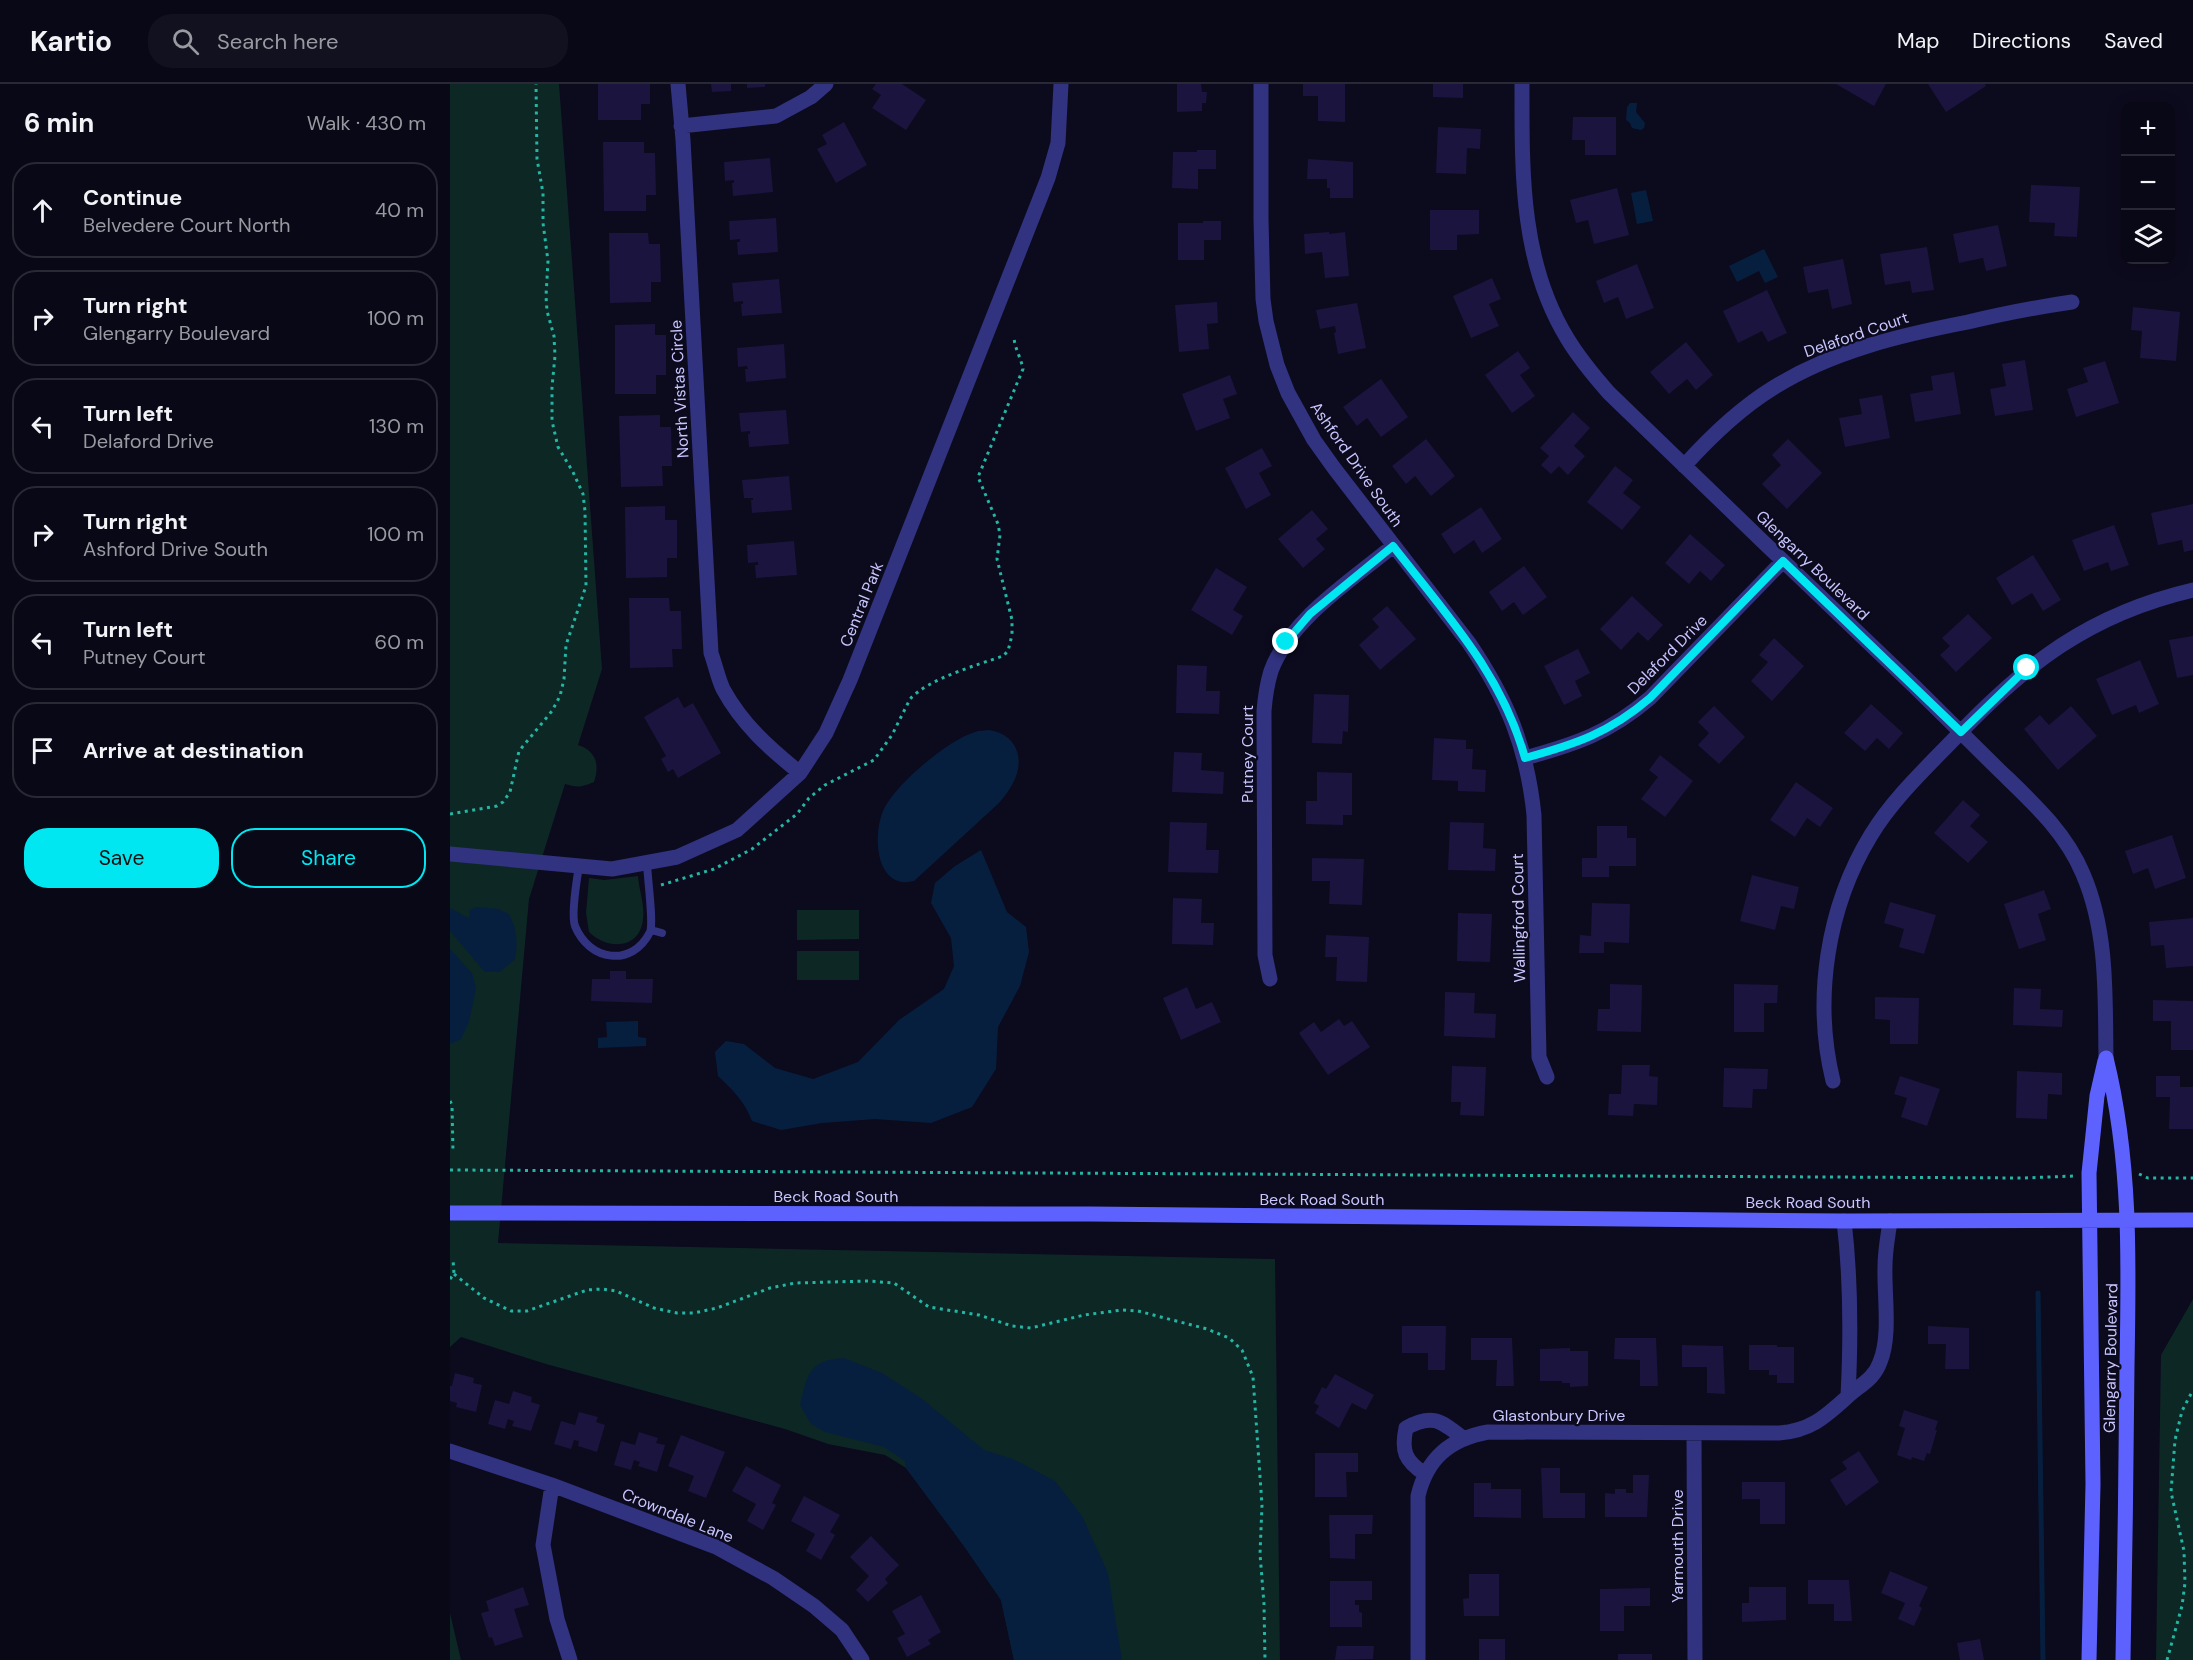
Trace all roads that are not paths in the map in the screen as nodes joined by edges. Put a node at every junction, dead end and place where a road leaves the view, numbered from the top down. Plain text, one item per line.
1 (678, 84) edge
2 (826, 84) edge
3 (1061, 84) edge
4 (1261, 84) edge
5 (1522, 84) edge
6 (681, 126) junction
7 (2072, 302) dead end
8 (1684, 466) junction
9 (1393, 546) junction
10 (1783, 561) junction
11 (2193, 590) edge
12 (1961, 732) junction
13 (1525, 758) junction
14 (800, 773) junction
15 (450, 854) edge
16 (647, 862) junction
17 (579, 866) junction
18 (651, 930) junction
19 (662, 933) dead end
20 (1270, 979) dead end
21 (2106, 1058) junction
22 (1547, 1077) dead end
23 (1833, 1081) dead end
24 (450, 1213) edge
25 (2089, 1220) junction
26 (2128, 1220) junction
27 (2193, 1220) edge
28 (1844, 1221) junction
29 (1890, 1221) junction
30 (1848, 1396) junction
31 (1694, 1432) junction
32 (1463, 1438) junction
33 (450, 1451) edge
34 (1425, 1474) junction
35 (552, 1485) junction
36 (570, 1660) edge
37 (862, 1660) edge
38 (1418, 1660) edge
39 (1695, 1660) edge
40 (2089, 1660) edge
41 (2123, 1660) edge

1 - 6 street, North Vistas Circle
2 - 6 street
3 - 14 street, Central Park
4 - 9 street, Ashford Drive South
5 - 8 street, Glengarry Boulevard
6 - 14 street, North Vistas Circle
7 - 8 street, Delaford Court
8 - 10 street, Glengarry Boulevard
9 - 13 street, Ashford Drive South
9 - 20 street, Putney Court
10 - 12 street, Glengarry Boulevard
10 - 13 street, Delaford Drive
11 - 12 street
12 - 21 street, Glengarry Boulevard
12 - 23 street
13 - 22 street, Wallingford Court
14 - 16 street, Central Park
15 - 17 street, Central Park
16 - 17 street, Central Park
16 - 18 lane
17 - 18 lane
18 - 19 lane
21 - 25 main road, Glengarry Boulevard
21 - 26 main road, Glengarry Boulevard
24 - 28 main road, Beck Road South
25 - 26 main road, Beck Road South
25 - 29 main road, Beck Road South
25 - 40 main road, Glengarry Boulevard
26 - 27 main road, Beck Road South
26 - 41 main road, Glengarry Boulevard
28 - 29 main road, Beck Road South
28 - 30 street
29 - 30 street, Glastonbury Drive
30 - 31 street, Glastonbury Drive
31 - 32 street, Glastonbury Drive
31 - 39 street, Yarmouth Drive
32 - 34 street, Glastonbury Drive
32 - 34 street
33 - 35 street, Crowndale Lane
34 - 38 street, Glastonbury Drive
35 - 36 street
35 - 37 street, Crowndale Lane

